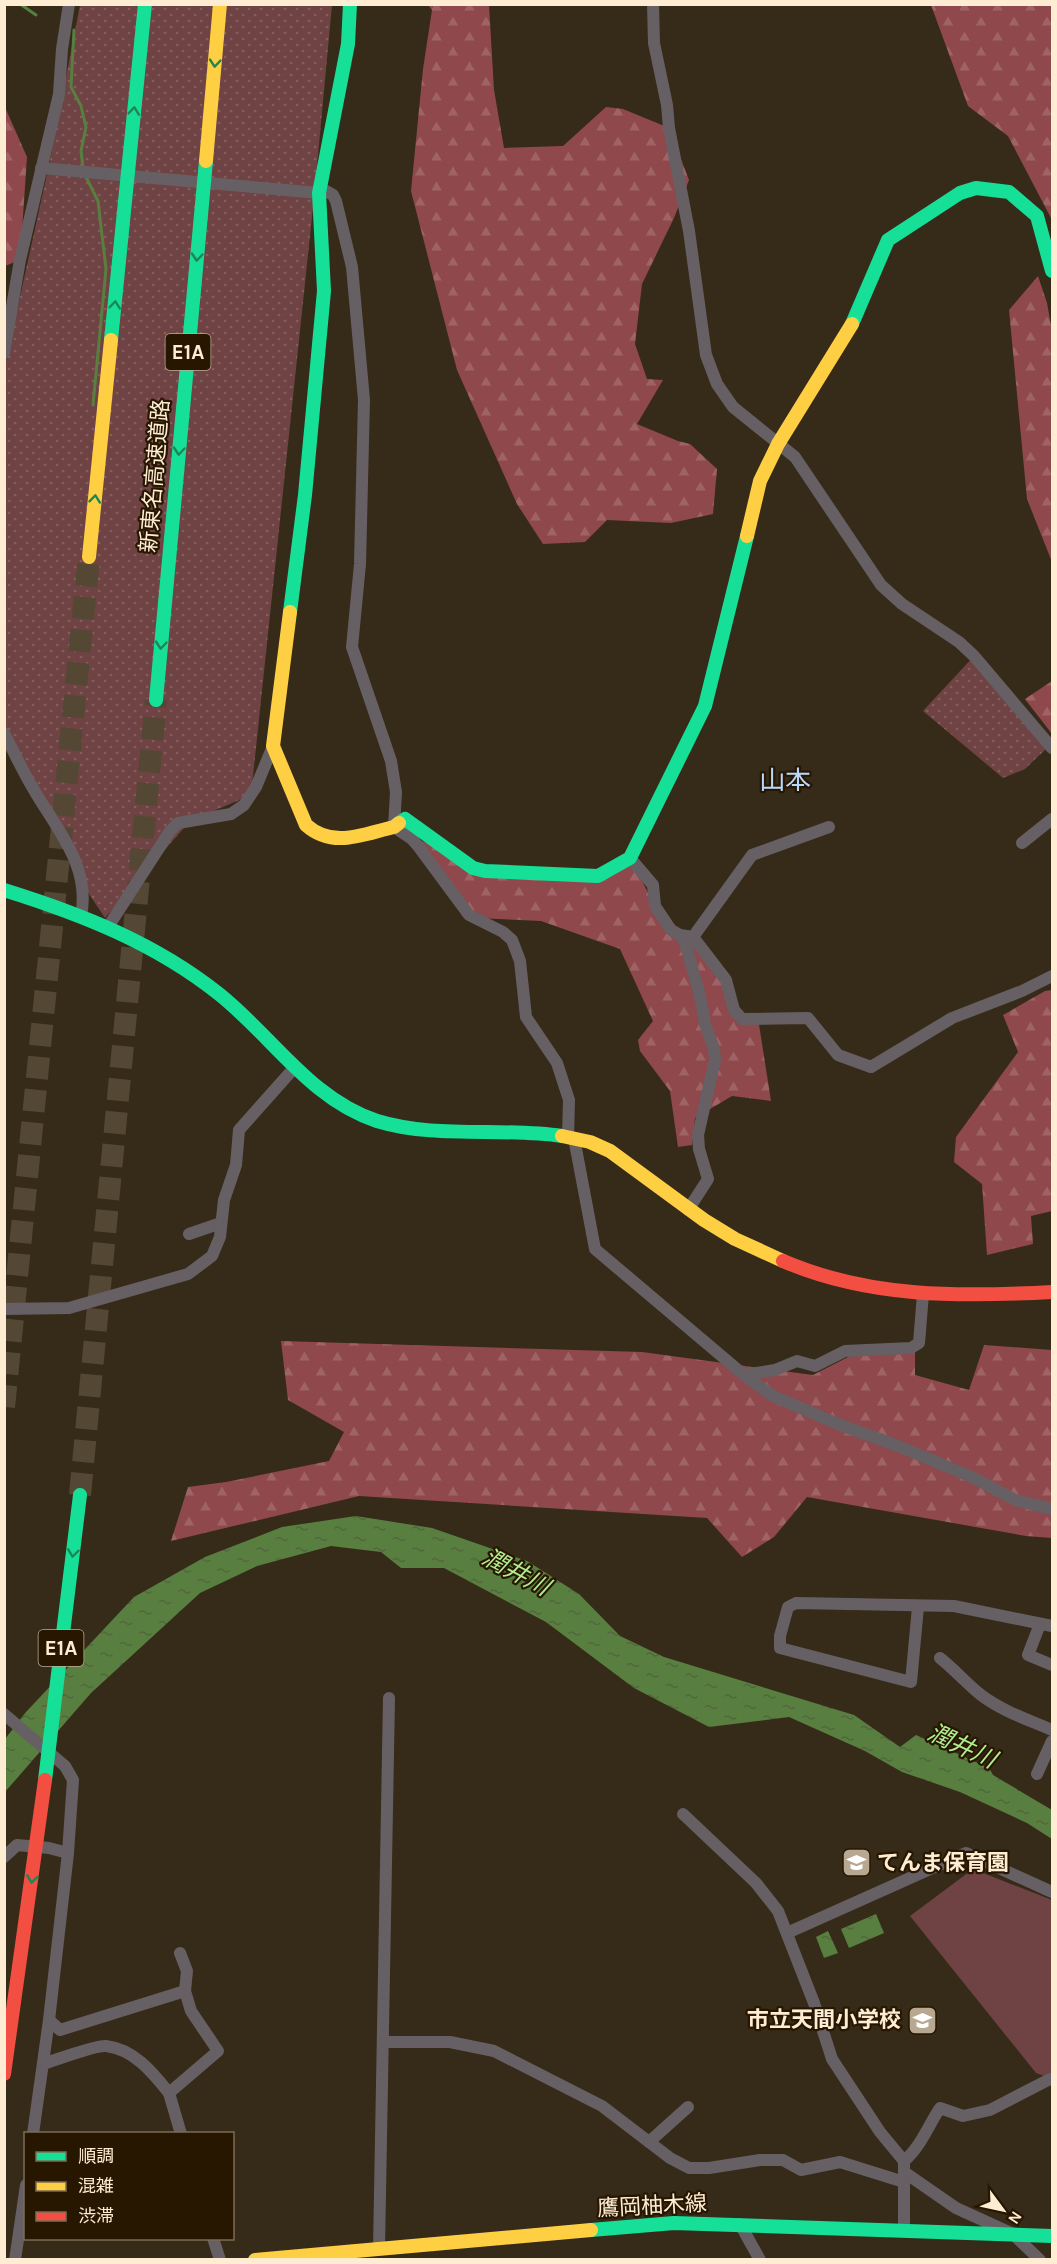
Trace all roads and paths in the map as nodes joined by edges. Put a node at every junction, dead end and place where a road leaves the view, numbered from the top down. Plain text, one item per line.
1 (69, 4) edge
2 (145, 4) edge
3 (220, 4) edge
4 (350, 4) edge
5 (653, 4) edge
6 (41, 168) junction
7 (319, 193) junction
8 (1053, 271) edge
9 (4, 353) edge
10 (778, 444) junction
11 (89, 557) tunnel mouth
12 (156, 700) tunnel mouth
13 (4, 733) edge
14 (1050, 742) edge
15 (273, 746) junction
16 (1053, 819) edge
17 (394, 827) junction
18 (829, 827) dead end
19 (1022, 843) dead end
20 (630, 858) junction
21 (4, 890) edge
22 (81, 916) junction
23 (108, 927) junction
24 (680, 935) junction
25 (693, 937) junction
26 (1053, 976) edge
27 (295, 1067) junction
28 (571, 1138) junction
29 (688, 1210) junction
30 (221, 1223) junction
31 (189, 1234) dead end
32 (1053, 1292) edge
33 (923, 1294) junction
34 (4, 1309) edge
35 (744, 1375) junction
36 (80, 1495) tunnel mouth
37 (1053, 1509) edge
38 (918, 1607) junction
39 (1046, 1625) edge
40 (940, 1658) dead end
41 (1053, 1665) edge
42 (389, 1698) dead end
43 (8, 1717) edge
44 (1053, 1730) edge
45 (1053, 1741) edge
46 (1036, 1774) dead end
47 (683, 1814) dead end
48 (68, 1853) junction
49 (4, 1857) edge
50 (1053, 1892) edge
51 (787, 1933) junction
52 (180, 1953) dead end
53 (185, 1991) junction
54 (49, 2020) junction
55 (383, 2042) junction
56 (43, 2064) junction
57 (4, 2074) edge
58 (1053, 2078) edge
59 (169, 2093) junction
60 (688, 2107) dead end
61 (33, 2132) edge
62 (181, 2132) edge
63 (649, 2142) junction
64 (904, 2172) junction
65 (24, 2198) edge
66 (740, 2224) junction
67 (904, 2230) junction
68 (1012, 2234) junction
69 (1053, 2236) edge
70 (214, 2240) edge
71 (379, 2249) junction
72 (15, 2259) edge
73 (220, 2259) edge
74 (255, 2259) edge
75 (760, 2259) edge
76 (1040, 2259) edge

1 - 6 street
11 -> 2 main road
3 -> 12 main road, 新東名高速道路 / E1A
4 - 7 main road
5 - 10 street
6 - 7 street
6 - 9 street
7 - 15 main road
7 - 17 street
8 - 10 main road
10 - 14 street
10 - 20 main road
13 - 22 street
15 - 17 main road
15 - 23 street
16 - 19 street
17 - 20 main road
17 - 28 street
18 - 25 street
20 - 24 street
21 - 22 main road
22 - 23 main road
23 - 27 main road
24 - 25 street
24 - 29 street
25 - 26 street
27 - 28 main road
27 - 30 street
28 - 29 main road
28 - 35 street
29 - 33 main road
30 - 31 street
30 - 34 street
32 - 33 main road
33 - 35 street
35 - 37 street
36 -> 57 main road, E1A
38 - 38 street
38 - 39 street
39 - 41 street
40 - 44 street
42 - 55 street
43 - 48 street
45 - 46 street
47 - 51 street
48 - 49 street
48 - 54 street
50 - 51 street
51 - 64 street
52 - 53 street
53 - 54 street
53 - 59 street
54 - 56 street
55 - 63 street
55 - 71 street
56 - 59 street
56 - 61 street
58 - 64 street
59 - 62 street
60 - 63 street
63 - 64 street
64 - 67 street
64 - 68 street
65 - 72 street
66 - 67 main road, 鷹岡柚木線
66 - 71 main road, 鷹岡柚木線
66 - 75 street
67 - 68 main road, 鷹岡柚木線
68 - 69 main road, 鷹岡柚木線
68 - 76 street
70 - 73 street
71 - 74 main road, 鷹岡柚木線

